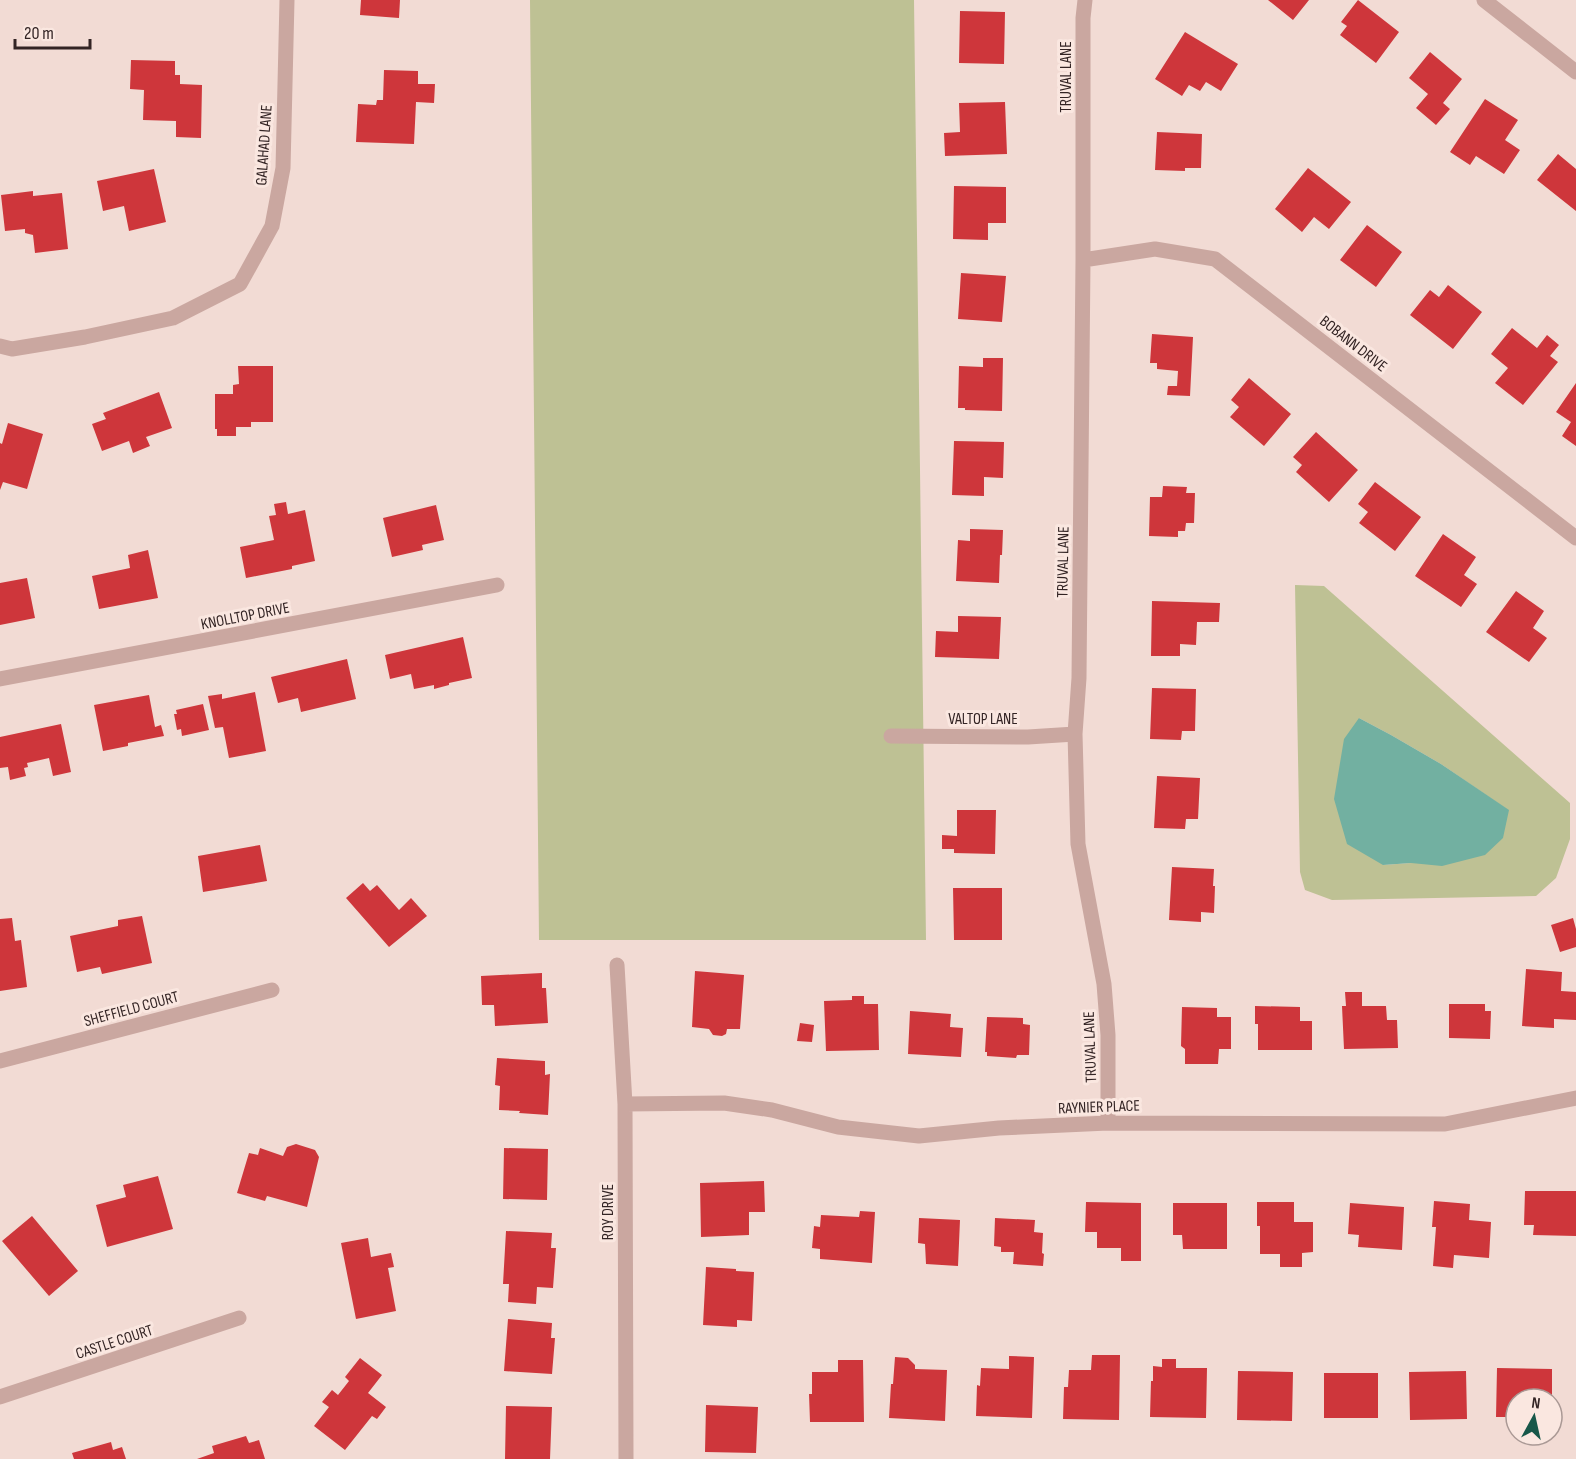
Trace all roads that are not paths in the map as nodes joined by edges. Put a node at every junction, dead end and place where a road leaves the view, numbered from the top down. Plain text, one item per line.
1 (287, 0) edge
2 (1085, 0) edge
3 (1485, 0) edge
4 (1576, 72) edge
5 (1083, 260) junction
6 (0, 346) edge
7 (1576, 538) edge
8 (497, 585) dead end
9 (0, 679) edge
10 (1075, 734) junction
11 (891, 735) dead end
12 (617, 965) dead end
13 (272, 990) dead end
14 (0, 1061) edge
15 (1576, 1098) edge
16 (625, 1104) junction
17 (1108, 1123) junction
18 (239, 1318) dead end
19 (0, 1397) edge
20 (626, 1459) edge

1 - 6 street, GALAHAD LANE
2 - 5 street, TRUVAL LANE
3 - 4 street
5 - 7 street, BOBANN DRIVE
5 - 10 street, TRUVAL LANE
8 - 9 street, KNOLLTOP DRIVE
10 - 11 street, VALTOP LANE
10 - 17 street, TRUVAL LANE
12 - 16 street, ROY DRIVE
13 - 14 street, SHEFFIELD COURT
15 - 17 street, RAYNIER PLACE
16 - 17 street, RAYNIER PLACE
16 - 20 street, ROY DRIVE
18 - 19 street, CASTLE COURT

